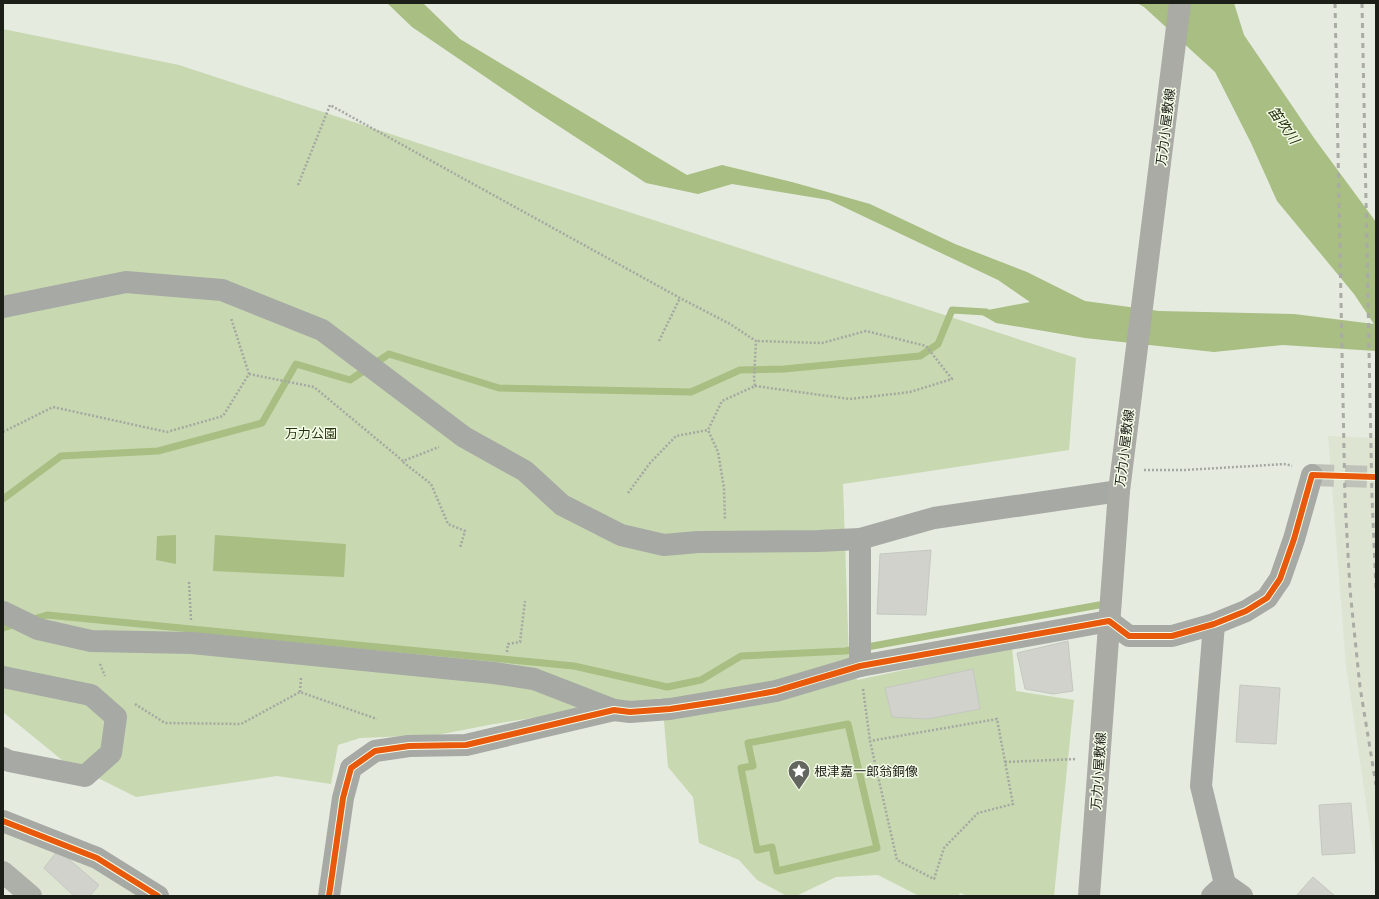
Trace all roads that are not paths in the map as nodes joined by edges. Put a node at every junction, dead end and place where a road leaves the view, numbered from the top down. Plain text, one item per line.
1 (1180, 3) edge
2 (3, 307) edge
3 (1312, 475) road end
4 (1120, 480) junction
5 (860, 539) junction
6 (8, 614) edge
7 (1109, 621) junction
8 (1214, 624) junction
9 (860, 654) junction
10 (3, 677) edge
11 (614, 710) junction
12 (3, 758) edge
13 (3, 821) edge
14 (3, 872) edge
15 (1226, 892) edge
16 (31, 896) edge
17 (158, 896) edge
18 (329, 896) edge
19 (1089, 896) edge

1 - 4 main road, 万力小屋敷線
2 - 5 street
3 - 8 street
4 - 5 street
4 - 7 main road, 万力小屋敷線
5 - 9 street
6 - 11 street
7 - 8 street
7 - 9 street
7 - 19 main road, 万力小屋敷線
8 - 15 street
9 - 11 street
10 - 12 street
11 - 18 street
13 - 17 street
14 - 16 highway

